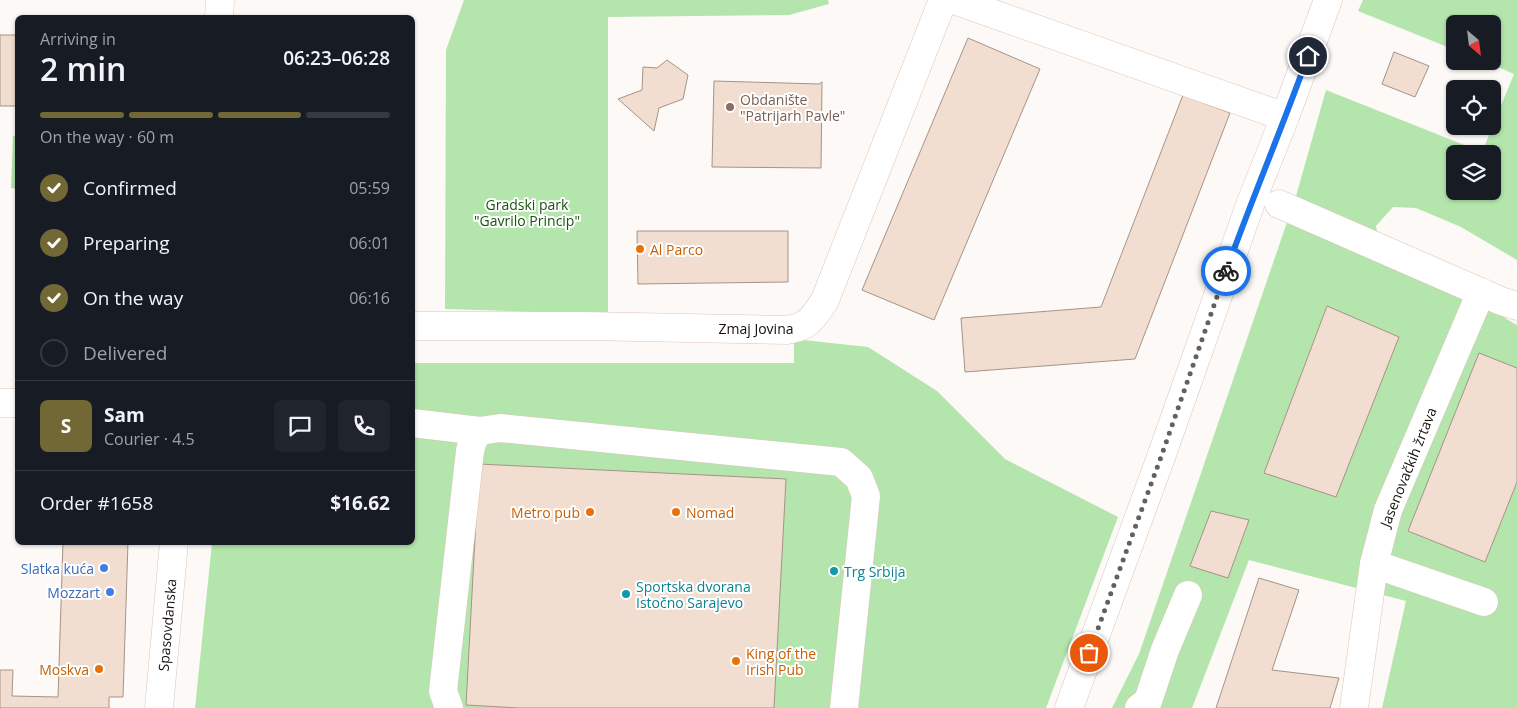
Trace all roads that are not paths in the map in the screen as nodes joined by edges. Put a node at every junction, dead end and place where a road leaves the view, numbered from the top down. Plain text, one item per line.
1 (220, 0) edge
2 (943, 0) edge
3 (954, 0) edge
4 (1328, 0) edge
5 (219, 15) edge
6 (1285, 117) junction
7 (1278, 204) dead end
8 (1481, 292) junction
9 (1517, 306) edge
10 (415, 326) edge
11 (0, 403) edge
12 (15, 403) edge
13 (415, 423) edge
14 (480, 431) junction
15 (174, 545) edge
16 (1374, 564) junction
17 (1188, 594) dead end
18 (1484, 602) dead end
19 (1071, 707) edge
20 (159, 708) edge
21 (449, 708) edge
22 (844, 708) edge
23 (1138, 708) edge
24 (1354, 708) edge

1 - 5 street
2 - 10 street, Zmaj Jovina
3 - 6 street
4 - 6 street
6 - 19 street
7 - 8 street
8 - 9 street
8 - 16 street, Jasenovačkih žrtava
11 - 12 street
13 - 14 street
14 - 21 street
14 - 22 street
15 - 20 street, Spasovdanska
16 - 18 street
16 - 24 street, Jasenovačkih žrtava
17 - 23 street

